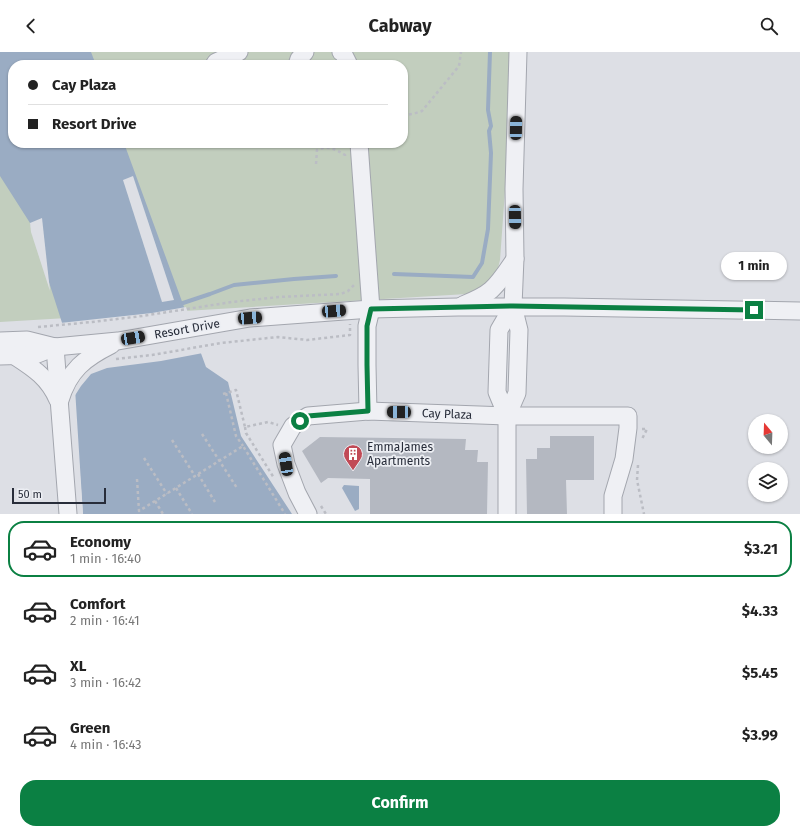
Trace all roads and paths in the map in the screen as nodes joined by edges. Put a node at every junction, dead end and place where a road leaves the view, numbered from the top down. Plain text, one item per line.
1 (239, 52) edge
2 (305, 52) edge
3 (461, 52) edge
4 (518, 52) edge
5 (221, 60) edge
6 (299, 60) edge
7 (408, 114) edge
8 (321, 148) edge
9 (328, 148) edge
10 (359, 148) edge
11 (347, 161) dead end
12 (316, 164) dead end
13 (515, 258) junction
14 (356, 281) dead end
15 (513, 306) junction
16 (458, 307) junction
17 (371, 309) junction
18 (800, 311) edge
19 (37, 327) dead end
20 (351, 334) dead end
21 (0, 341) edge
22 (118, 341) junction
23 (55, 347) junction
24 (7, 356) edge
25 (113, 359) dead end
26 (59, 404) junction
27 (368, 411) junction
28 (507, 416) junction
29 (245, 427) junction
30 (628, 428) junction
31 (291, 430) junction
32 (202, 434) dead end
33 (172, 440) dead end
34 (641, 441) dead end
35 (243, 446) junction
36 (144, 458) dead end
37 (220, 460) junction
38 (638, 464) dead end
39 (198, 474) junction
40 (195, 476) junction
41 (138, 479) dead end
42 (278, 483) dead end
43 (176, 488) junction
44 (237, 488) dead end
45 (166, 494) junction
46 (155, 501) junction
47 (215, 502) dead end
48 (313, 508) edge
49 (139, 510) junction
50 (68, 514) edge
51 (140, 514) edge
52 (163, 514) edge
53 (192, 514) edge
54 (285, 514) edge
55 (326, 514) edge
56 (507, 514) edge
57 (613, 514) edge
58 (644, 514) edge

1 - 5 street
2 - 6 street
3 - 7 path
4 - 13 street
8 - 12 path
9 - 11 path
10 - 17 street
13 - 15 street
13 - 16 street
14 - 19 path
15 - 16 street, Resort Drive
15 - 18 street, Resort Drive
15 - 28 street
16 - 17 street, Resort Drive
17 - 22 street, Resort Drive
17 - 27 street
20 - 25 path
21 - 23 street, Resort Drive
22 - 23 street, Resort Drive
22 - 26 street
23 - 24 street, Resort Drive
23 - 26 street
24 - 26 street
26 - 50 street
27 - 28 street, Cay Plaza
27 - 31 street, Cay Plaza
28 - 30 street, Cay Plaza
28 - 56 street
29 - 31 path
29 - 35 path
29 - 42 path
30 - 34 path
30 - 57 street
31 - 48 street, Cay Plaza
32 - 37 path
33 - 40 path
35 - 37 path
35 - 54 path
36 - 45 path
37 - 39 path
37 - 44 path
38 - 58 path
39 - 40 path
39 - 47 path
40 - 43 path
41 - 49 path
43 - 45 path
43 - 53 path
45 - 46 path
46 - 49 path
46 - 52 path
48 - 55 path
49 - 51 path

